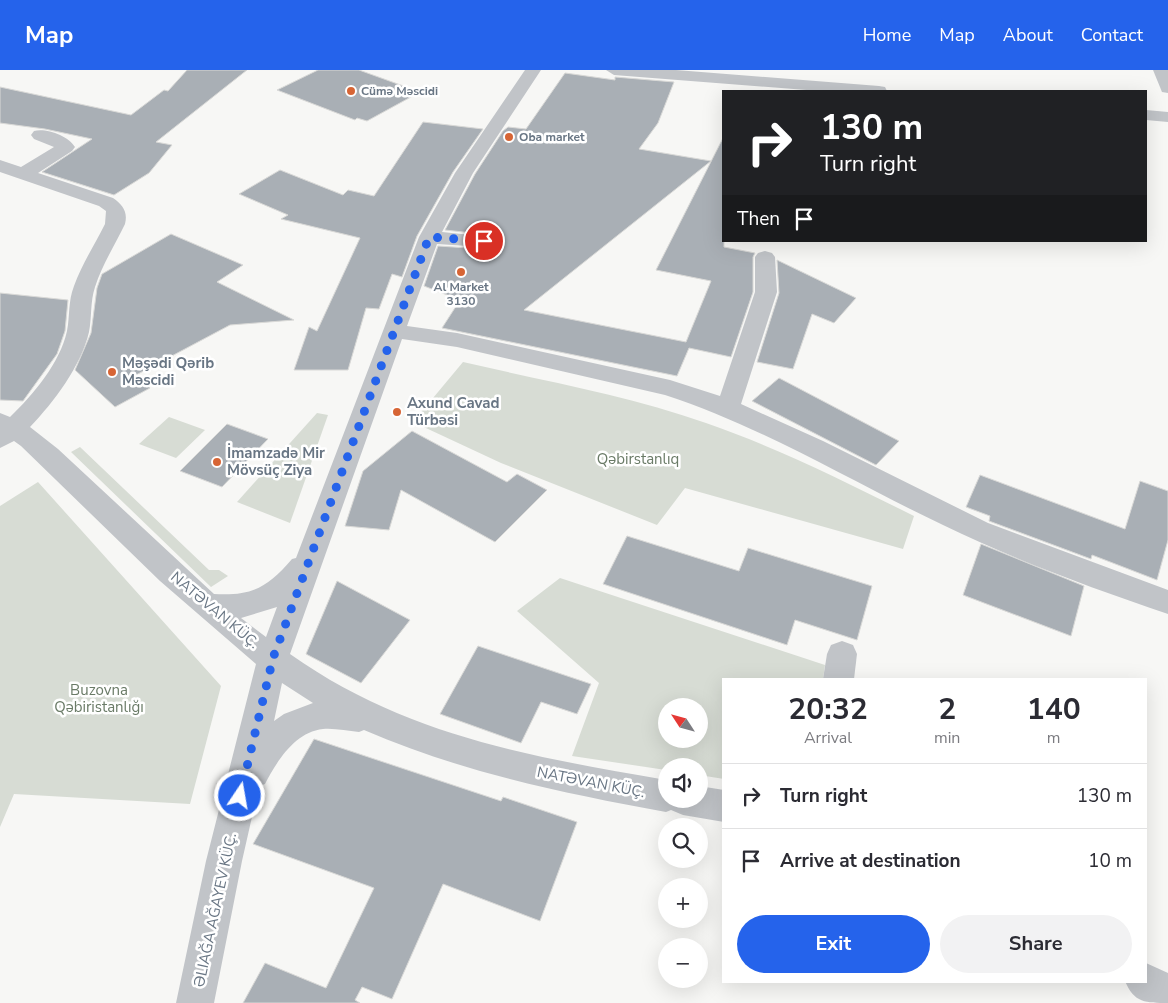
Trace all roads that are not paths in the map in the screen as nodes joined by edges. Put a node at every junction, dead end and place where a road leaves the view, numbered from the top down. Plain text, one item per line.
1 (533, 70) edge
2 (614, 70) edge
3 (1160, 70) edge
4 (1168, 88) edge
5 (865, 90) edge
6 (1147, 115) edge
7 (1168, 117) edge
8 (40, 135) dead end
9 (0, 166) edge
10 (23, 174) junction
11 (429, 237) junction
12 (484, 241) dead end
13 (765, 257) dead end
14 (395, 331) junction
15 (728, 407) junction
16 (4, 430) edge
17 (312, 554) junction
18 (1168, 602) edge
19 (207, 606) junction
20 (273, 658) junction
21 (372, 720) junction
22 (658, 794) edge
23 (240, 796) junction
24 (708, 803) edge
25 (722, 806) edge
26 (1147, 983) edge
27 (1168, 994) edge
28 (195, 1003) edge

1 - 11 street, ƏLIAĞA AĞAYEV KÜÇ.
2 - 5 street
3 - 4 street
6 - 7 street
8 - 10 street
9 - 10 street
10 - 16 street
11 - 12 street
11 - 14 street, ƏLIAĞA AĞAYEV KÜÇ.
13 - 15 street
14 - 15 street
14 - 17 street, ƏLIAĞA AĞAYEV KÜÇ.
15 - 18 street
16 - 19 street, NATƏVAN KÜÇ.
17 - 19 street
17 - 20 street, ƏLIAĞA AĞAYEV KÜÇ.
19 - 20 street, NATƏVAN KÜÇ.
20 - 21 street, NATƏVAN KÜÇ.
20 - 23 street, ƏLIAĞA AĞAYEV KÜÇ.
21 - 22 street, NATƏVAN KÜÇ.
21 - 23 street
23 - 28 street, ƏLIAĞA AĞAYEV KÜÇ.
24 - 25 street
26 - 27 street

